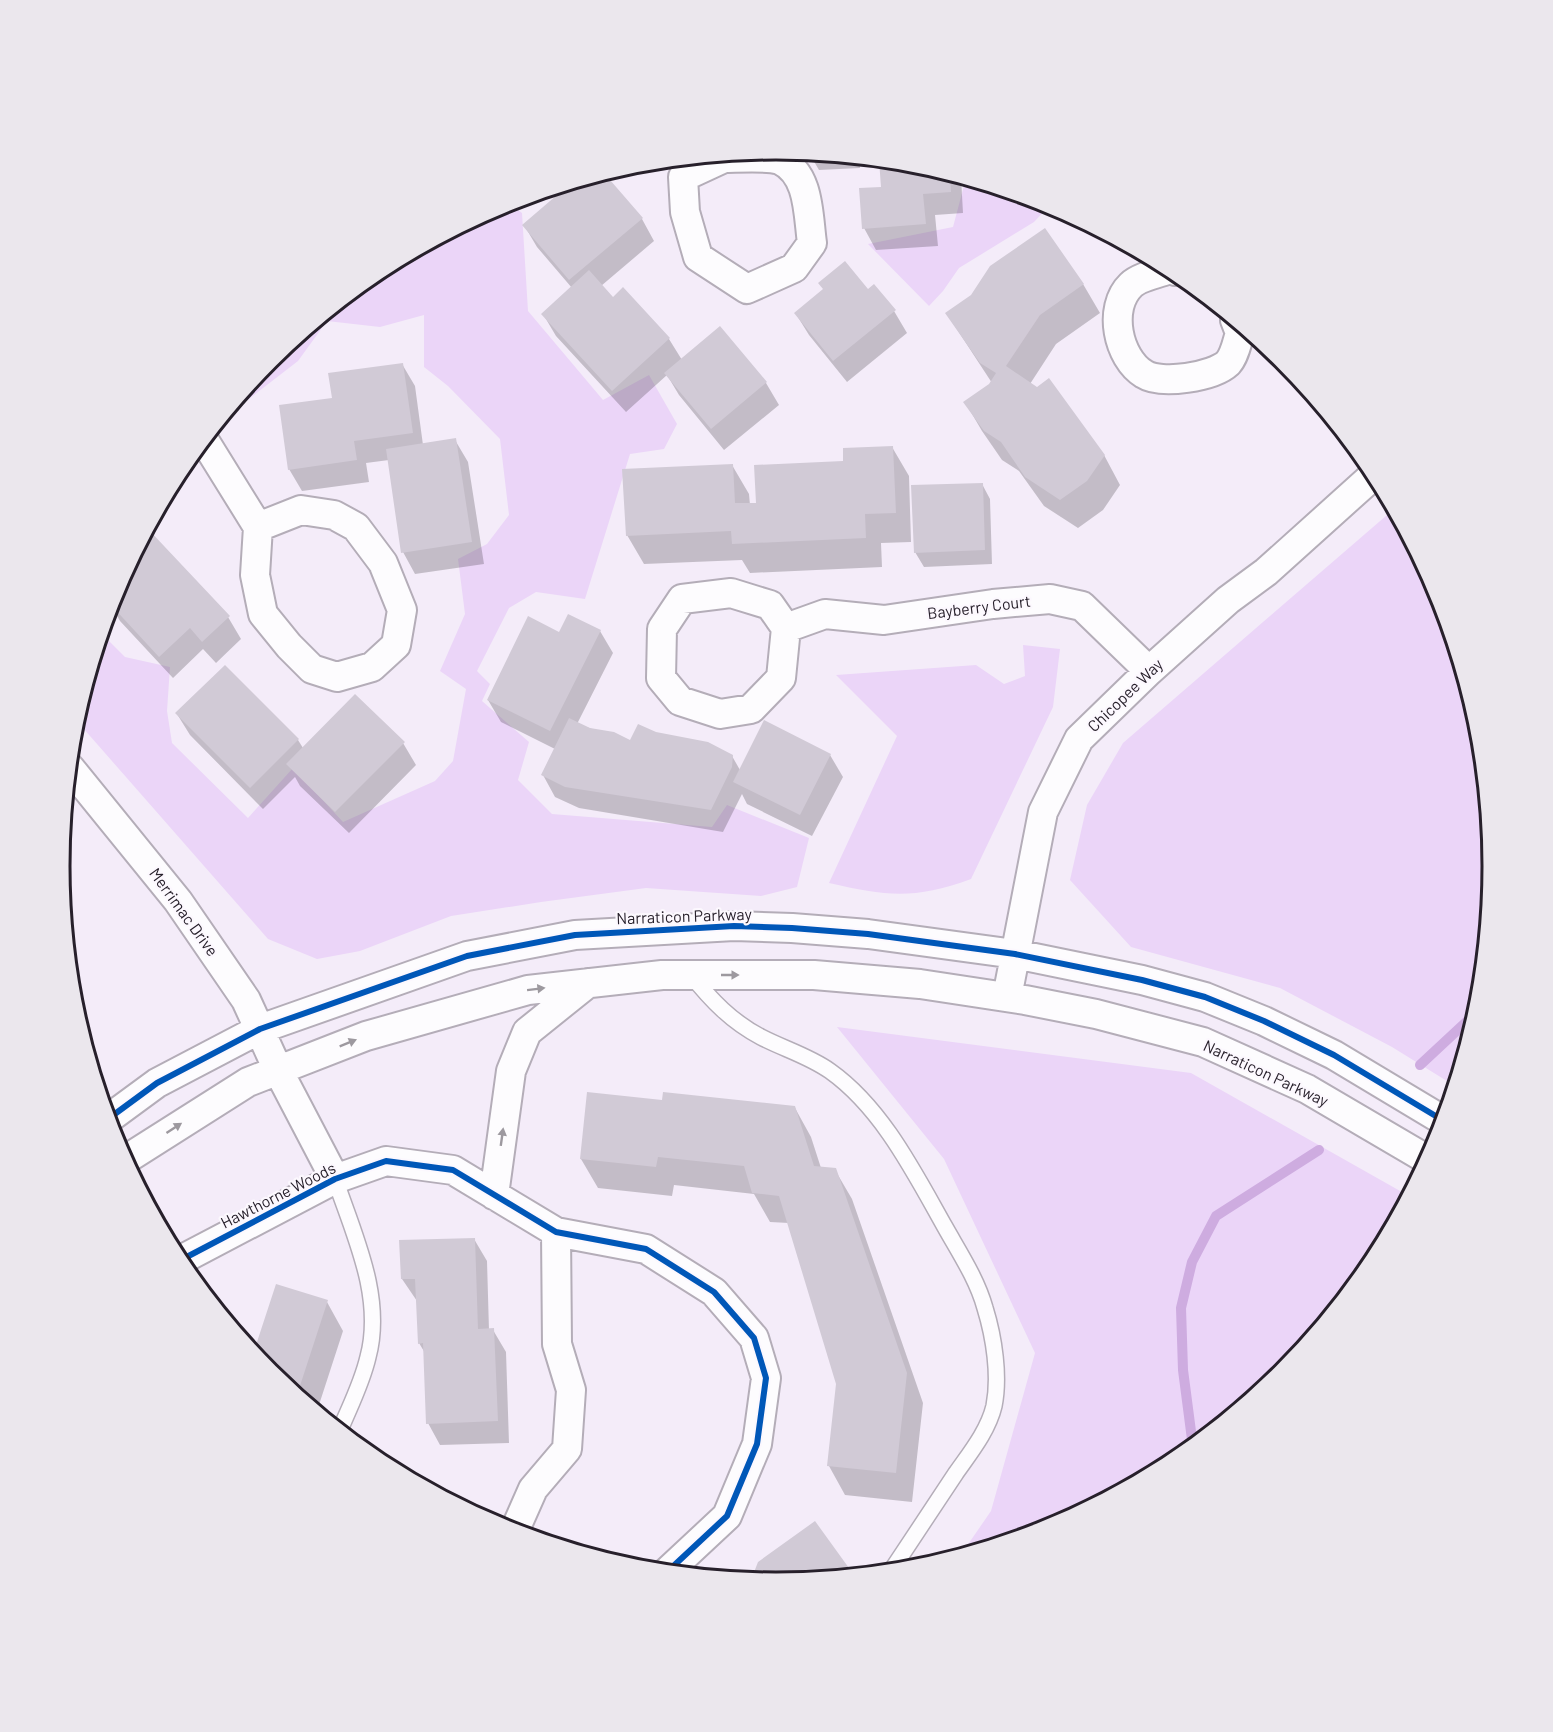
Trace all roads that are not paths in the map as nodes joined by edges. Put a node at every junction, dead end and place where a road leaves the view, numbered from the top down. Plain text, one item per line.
1 (779, 160) edge
2 (692, 165) edge
3 (676, 169) edge
4 (1159, 273) edge
5 (1242, 335) edge
6 (208, 447) edge
7 (1368, 480) edge
8 (258, 527) junction
9 (786, 628) junction
10 (1149, 670) junction
11 (77, 776) edge
12 (1015, 954) junction
13 (691, 975) junction
14 (588, 983) junction
15 (1007, 997) junction
16 (260, 1029) junction
17 (278, 1070) junction
18 (116, 1113) edge
19 (1436, 1116) edge
20 (133, 1155) edge
21 (1420, 1155) edge
22 (335, 1179) junction
23 (494, 1195) junction
24 (556, 1232) junction
25 (188, 1256) edge
26 (343, 1423) edge
27 (518, 1523) edge
28 (898, 1561) edge
29 (675, 1564) edge

1 - 3 street
2 - 3 street
4 - 5 street
6 - 8 street
7 - 10 street, Chicopee Way
8 - 8 street
9 - 9 street
9 - 10 street, Bayberry Court
10 - 12 street, Chicopee Way
11 - 16 street, Merrimac Drive
12 - 15 street, Chicopee Way
12 - 16 street, Narraticon Parkway
12 - 19 street, Narraticon Parkway
13 - 14 street, Narraticon Parkway
13 -> 15 street, Narraticon Parkway
13 - 28 lane
17 -> 14 street, Narraticon Parkway
23 -> 14 street
15 - 21 street, Narraticon Parkway
16 - 17 street, Merrimac Drive
16 - 18 street, Narraticon Parkway
20 -> 17 street, Narraticon Parkway
17 - 22 street, Hawthorne Woods
22 - 23 street, Hawthorne Woods
22 - 25 street, Hawthorne Woods
22 - 26 lane
23 - 24 street, Hawthorne Woods
24 - 27 street
24 - 29 street, Hawthorne Woods

